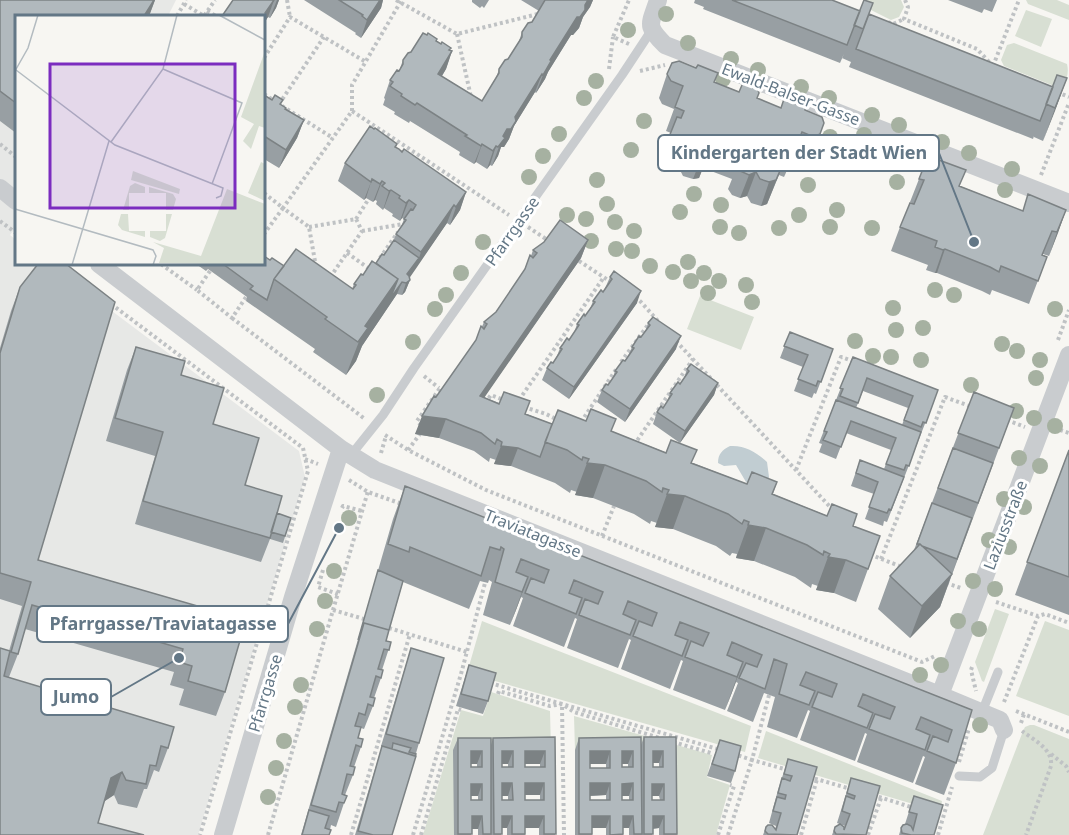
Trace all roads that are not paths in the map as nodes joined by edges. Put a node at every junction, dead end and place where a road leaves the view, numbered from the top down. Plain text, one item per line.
1 (658, 0) edge
2 (651, 31) junction
3 (0, 188) edge
4 (15, 200) edge
5 (1069, 203) edge
6 (102, 266) edge
7 (1063, 349) edge
8 (346, 452) junction
9 (998, 672) dead end
10 (940, 695) junction
11 (982, 712) junction
12 (1011, 730) joint
13 (959, 776) edge
14 (223, 835) edge

1 - 2 street, Pfarrgasse
2 - 5 street, Ewald-Balser-Gasse
2 - 8 lane, Pfarrgasse
3 - 4 street
6 - 8 street, Traviatagasse
7 - 10 street, Laziusstraße
8 - 10 street, Traviatagasse
8 - 14 street, Pfarrgasse
9 - 11 lane
10 - 11 street, Traviatagasse
11 - 12 street, Traviatagasse
12 - 13 lane

